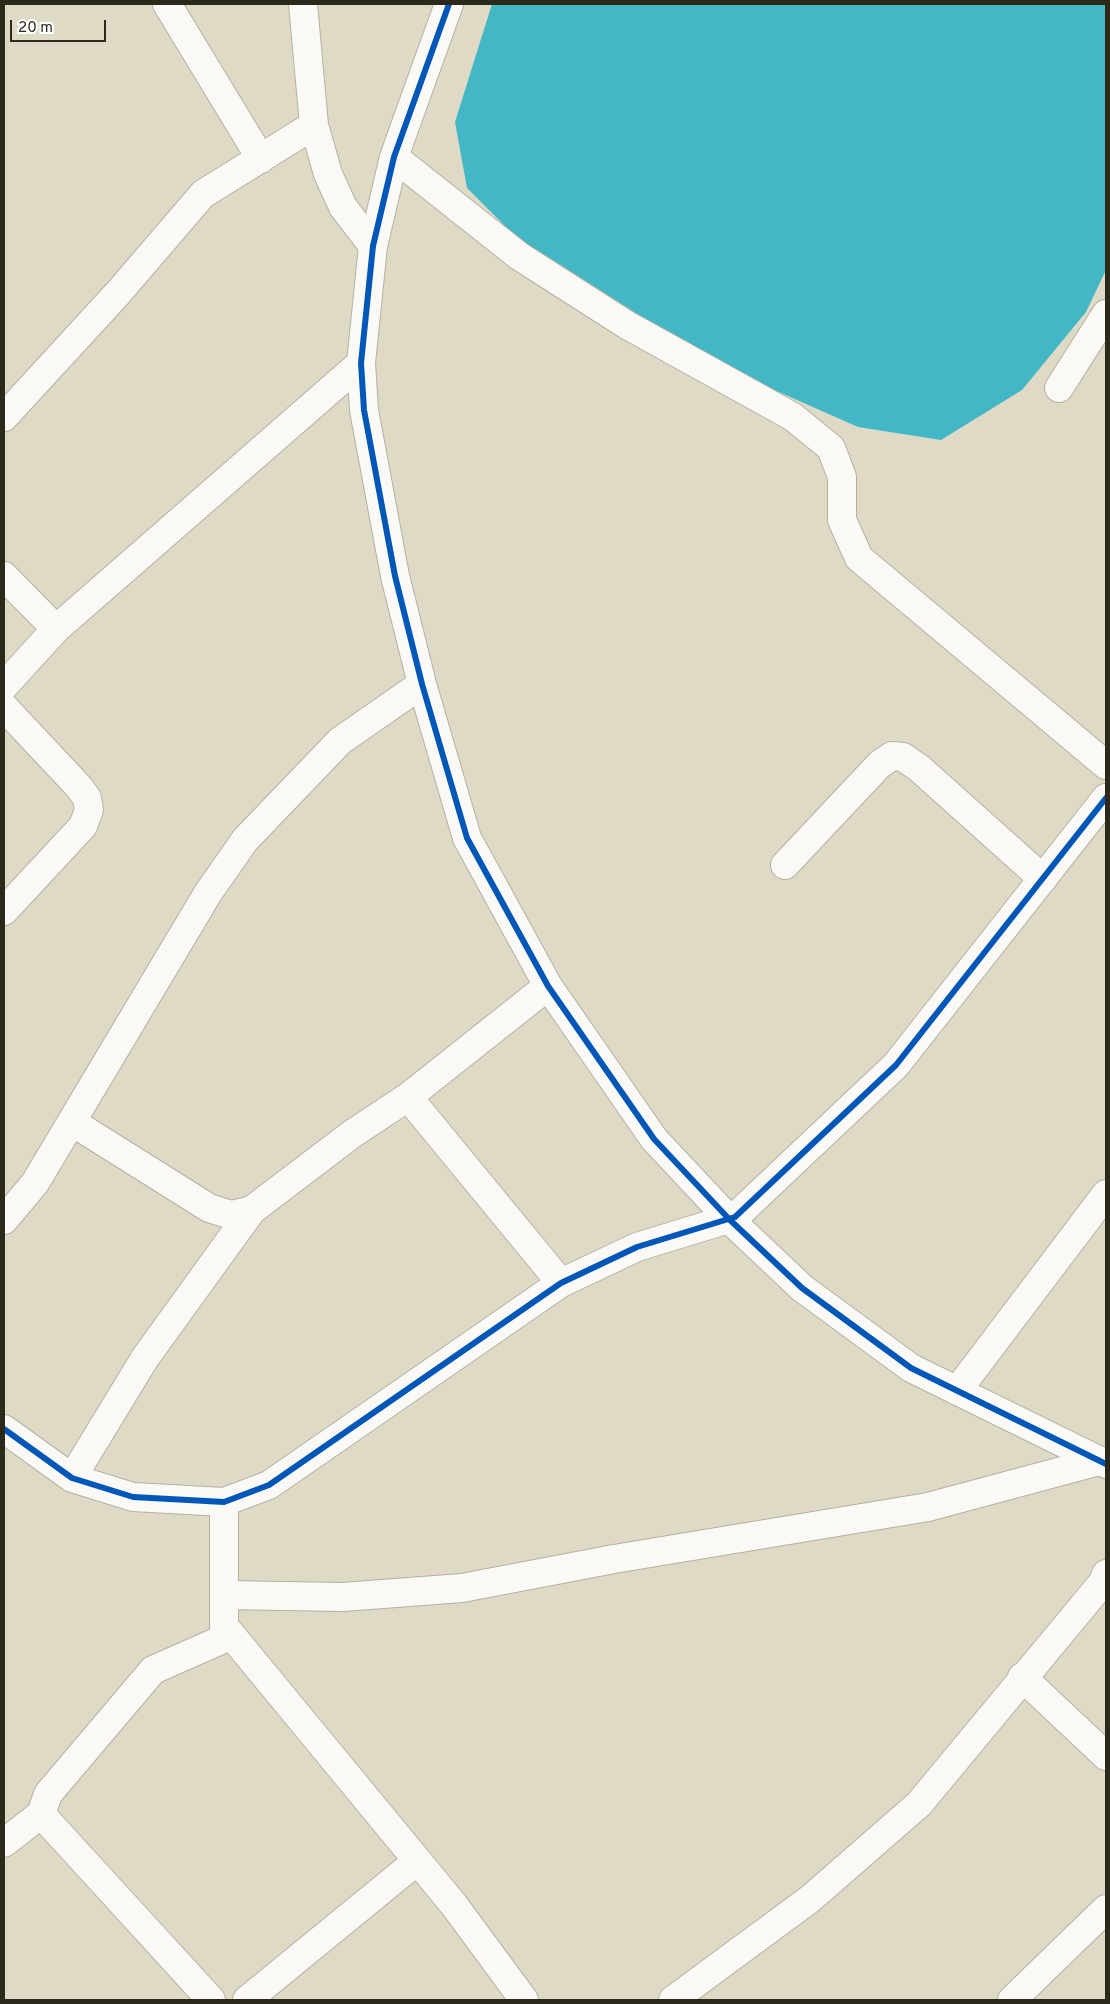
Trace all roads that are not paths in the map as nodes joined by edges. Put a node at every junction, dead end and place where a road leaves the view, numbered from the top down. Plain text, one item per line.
1 (168, 4) edge
2 (303, 4) edge
3 (449, 4) edge
4 (314, 125) junction
5 (394, 158) junction
6 (261, 159) junction
7 (373, 246) junction
8 (1106, 314) edge
9 (361, 363) junction
10 (1060, 388) dead end
11 (4, 417) edge
12 (4, 576) edge
13 (56, 629) junction
14 (422, 684) junction
15 (4, 686) edge
16 (4, 707) edge
17 (1106, 766) edge
18 (1106, 798) edge
19 (785, 865) dead end
20 (1043, 879) junction
21 (4, 911) edge
22 (548, 986) junction
23 (408, 1097) junction
24 (72, 1122) junction
25 (1106, 1194) edge
26 (252, 1210) junction
27 (729, 1218) junction
28 (4, 1220) edge
29 (561, 1283) junction
30 (957, 1391) junction
31 (4, 1428) edge
32 (1102, 1463) edge
33 (72, 1478) junction
34 (224, 1502) junction
35 (1106, 1574) edge
36 (224, 1595) junction
37 (230, 1636) junction
38 (1022, 1677) junction
39 (1106, 1756) edge
40 (40, 1814) junction
41 (4, 1843) edge
42 (417, 1861) junction
43 (1106, 1909) edge
44 (211, 2000) edge
45 (247, 2000) edge
46 (524, 2000) edge
47 (674, 2000) edge
48 (1012, 2000) edge

1 - 6 street
2 - 4 street
3 - 5 street
4 - 6 street
4 - 7 street
5 - 7 street
5 - 17 street
6 - 11 street
7 - 9 street
8 - 10 street
9 - 13 street
9 - 14 street
12 - 13 street
13 - 15 street
14 - 22 street
14 - 24 street
16 - 21 street
18 - 20 street
19 - 20 street
20 - 27 street
22 - 23 street
22 - 27 street
23 - 26 street
23 - 29 street
24 - 26 street
24 - 28 street
25 - 30 street
26 - 33 street
27 - 29 street
27 - 30 street
29 - 34 street
30 - 32 street
31 - 33 street
32 - 36 street
33 - 34 street
34 - 36 street
35 - 38 street
36 - 37 street
37 - 40 street
37 - 42 street
38 - 39 street
38 - 47 street
40 - 41 street
40 - 44 street
42 - 45 street
42 - 46 street
43 - 48 street

